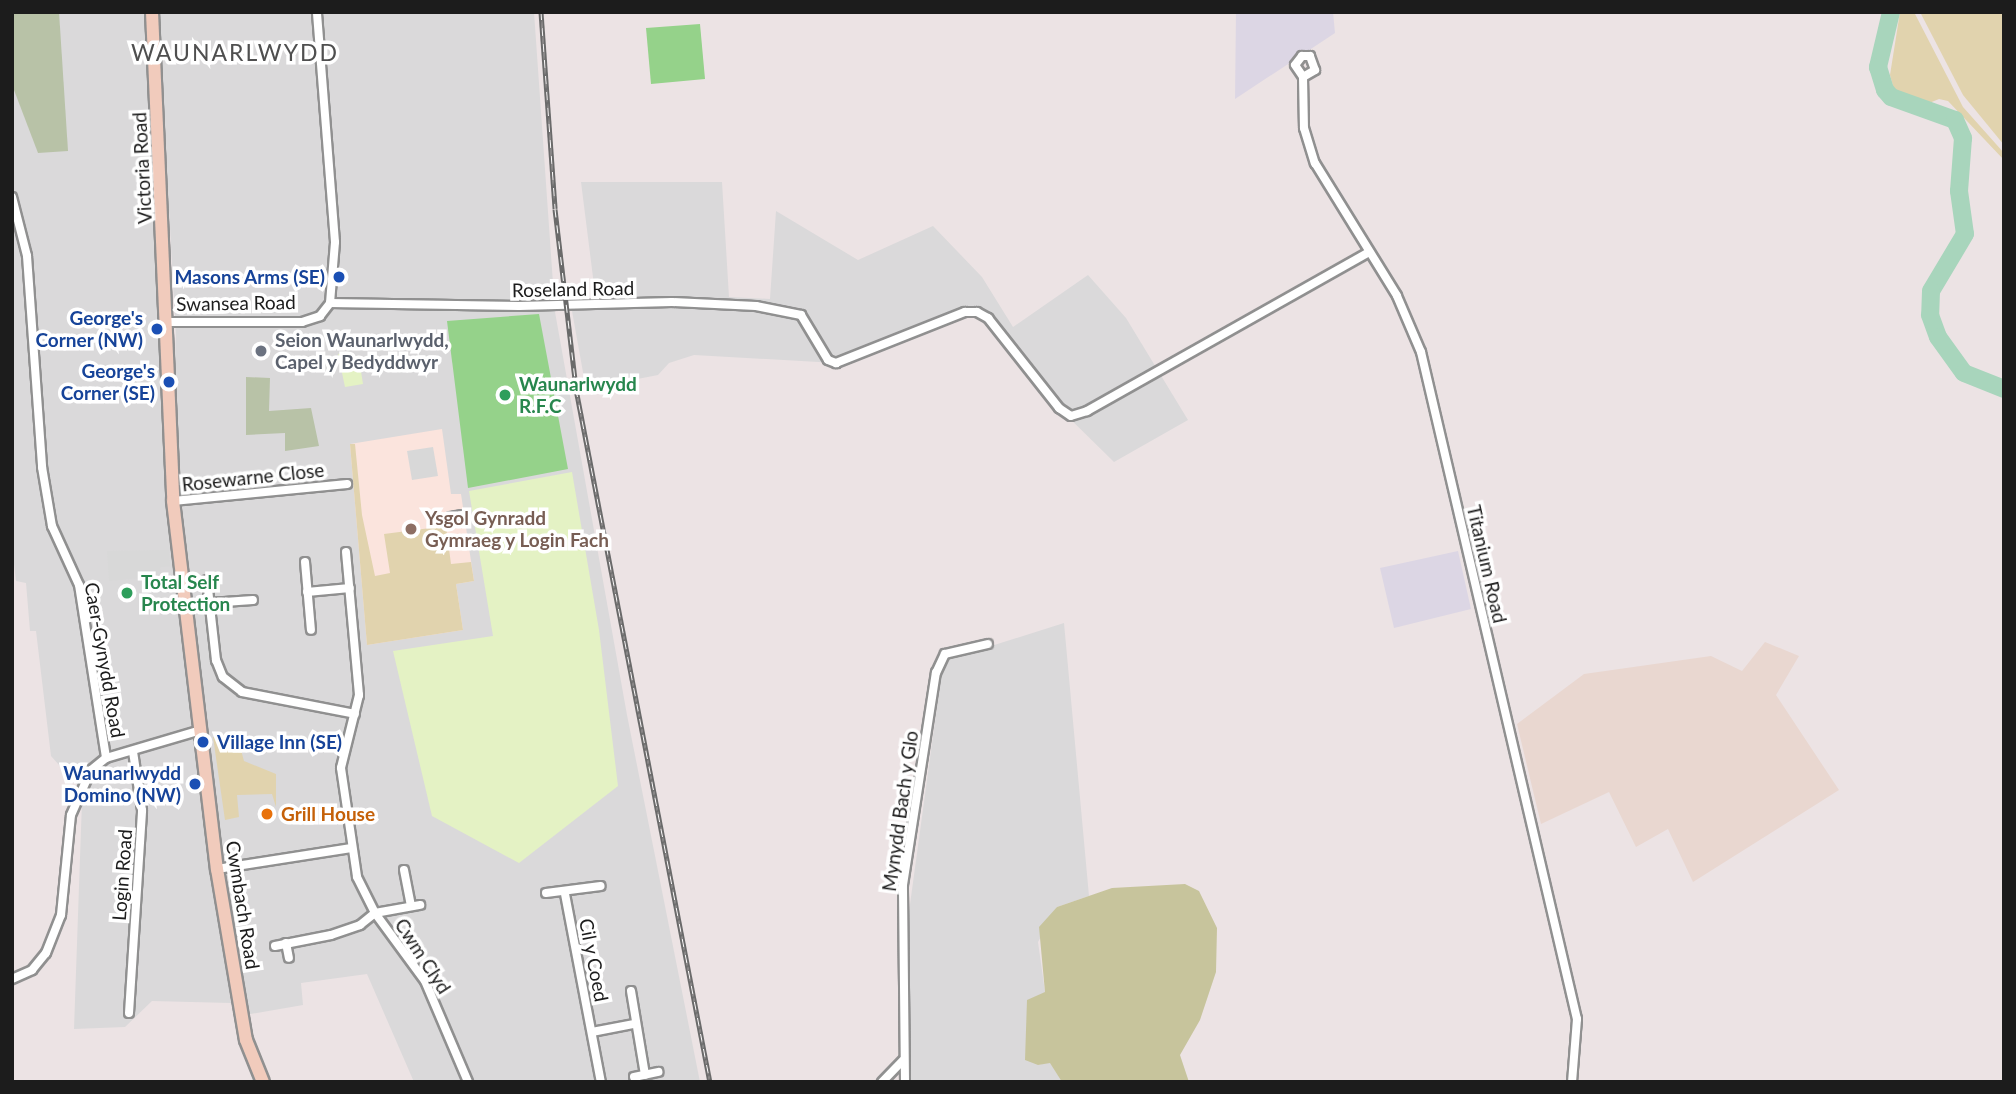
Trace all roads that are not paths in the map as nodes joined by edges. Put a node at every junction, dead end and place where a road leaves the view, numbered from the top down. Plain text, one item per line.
1 (152, 12) edge
2 (317, 12) edge
3 (1303, 77) dead end
4 (12, 197) edge
5 (1369, 253) junction
6 (330, 303) junction
7 (168, 322) junction
8 (348, 484) dead end
9 (173, 501) junction
10 (346, 552) dead end
11 (305, 562) dead end
12 (207, 580) dead end
13 (350, 588) junction
14 (307, 592) junction
15 (253, 600) dead end
16 (210, 603) junction
17 (312, 630) dead end
18 (988, 644) dead end
19 (355, 713) junction
20 (198, 731) junction
21 (133, 751) junction
22 (106, 758) junction
23 (351, 848) junction
24 (217, 870) junction
25 (404, 870) dead end
26 (601, 886) dead end
27 (546, 893) dead end
28 (565, 894) junction
29 (374, 913) junction
30 (286, 943) junction
31 (275, 946) dead end
32 (289, 958) dead end
33 (12, 979) edge
34 (631, 991) dead end
35 (129, 1013) dead end
36 (634, 1024) junction
37 (592, 1032) junction
38 (903, 1060) junction
39 (658, 1072) dead end
40 (645, 1075) junction
41 (634, 1077) dead end
42 (263, 1082) edge
43 (468, 1082) edge
44 (601, 1082) edge
45 (882, 1082) edge
46 (905, 1082) edge
47 (1572, 1082) edge

1 - 7 main road, Victoria Road
2 - 6 street
3 - 5 street, Titanium Road
4 - 22 street, Caer-Gynydd Road
5 - 6 street, Roseland Road
5 - 47 street, Titanium Road
6 - 7 street, Swansea Road
7 - 9 main road, Swansea Road
8 - 9 street, Rosewarne Close
9 - 20 main road, Swansea Road
10 - 13 street, Cwm Clyd
11 - 14 street
12 - 16 street
13 - 14 street
13 - 19 street, Cwm Clyd
14 - 17 street
15 - 16 street
16 - 19 street
18 - 38 street, Mynydd Bach y Glo
19 - 23 street, Cwm Clyd
20 - 21 street
20 - 24 main road, Cwmbach Road
21 - 22 street
21 - 35 street, Login Road
22 - 33 street
23 - 24 street
23 - 29 street, Cwm Clyd
24 - 42 main road, Cwmbach Road
25 - 29 street
26 - 28 street, Cil y Coed
27 - 28 street, Cil y Coed
28 - 37 street, Cil y Coed
29 - 30 street
29 - 43 street, Cwm Clyd
30 - 31 street
30 - 32 street
34 - 36 street, Cil y Coed
36 - 37 street, Cil y Coed
36 - 40 street, Cil y Coed
37 - 44 street, Cil y Coed
38 - 45 street
38 - 46 street, Mynydd Bach y Glo
39 - 40 street
40 - 41 street

